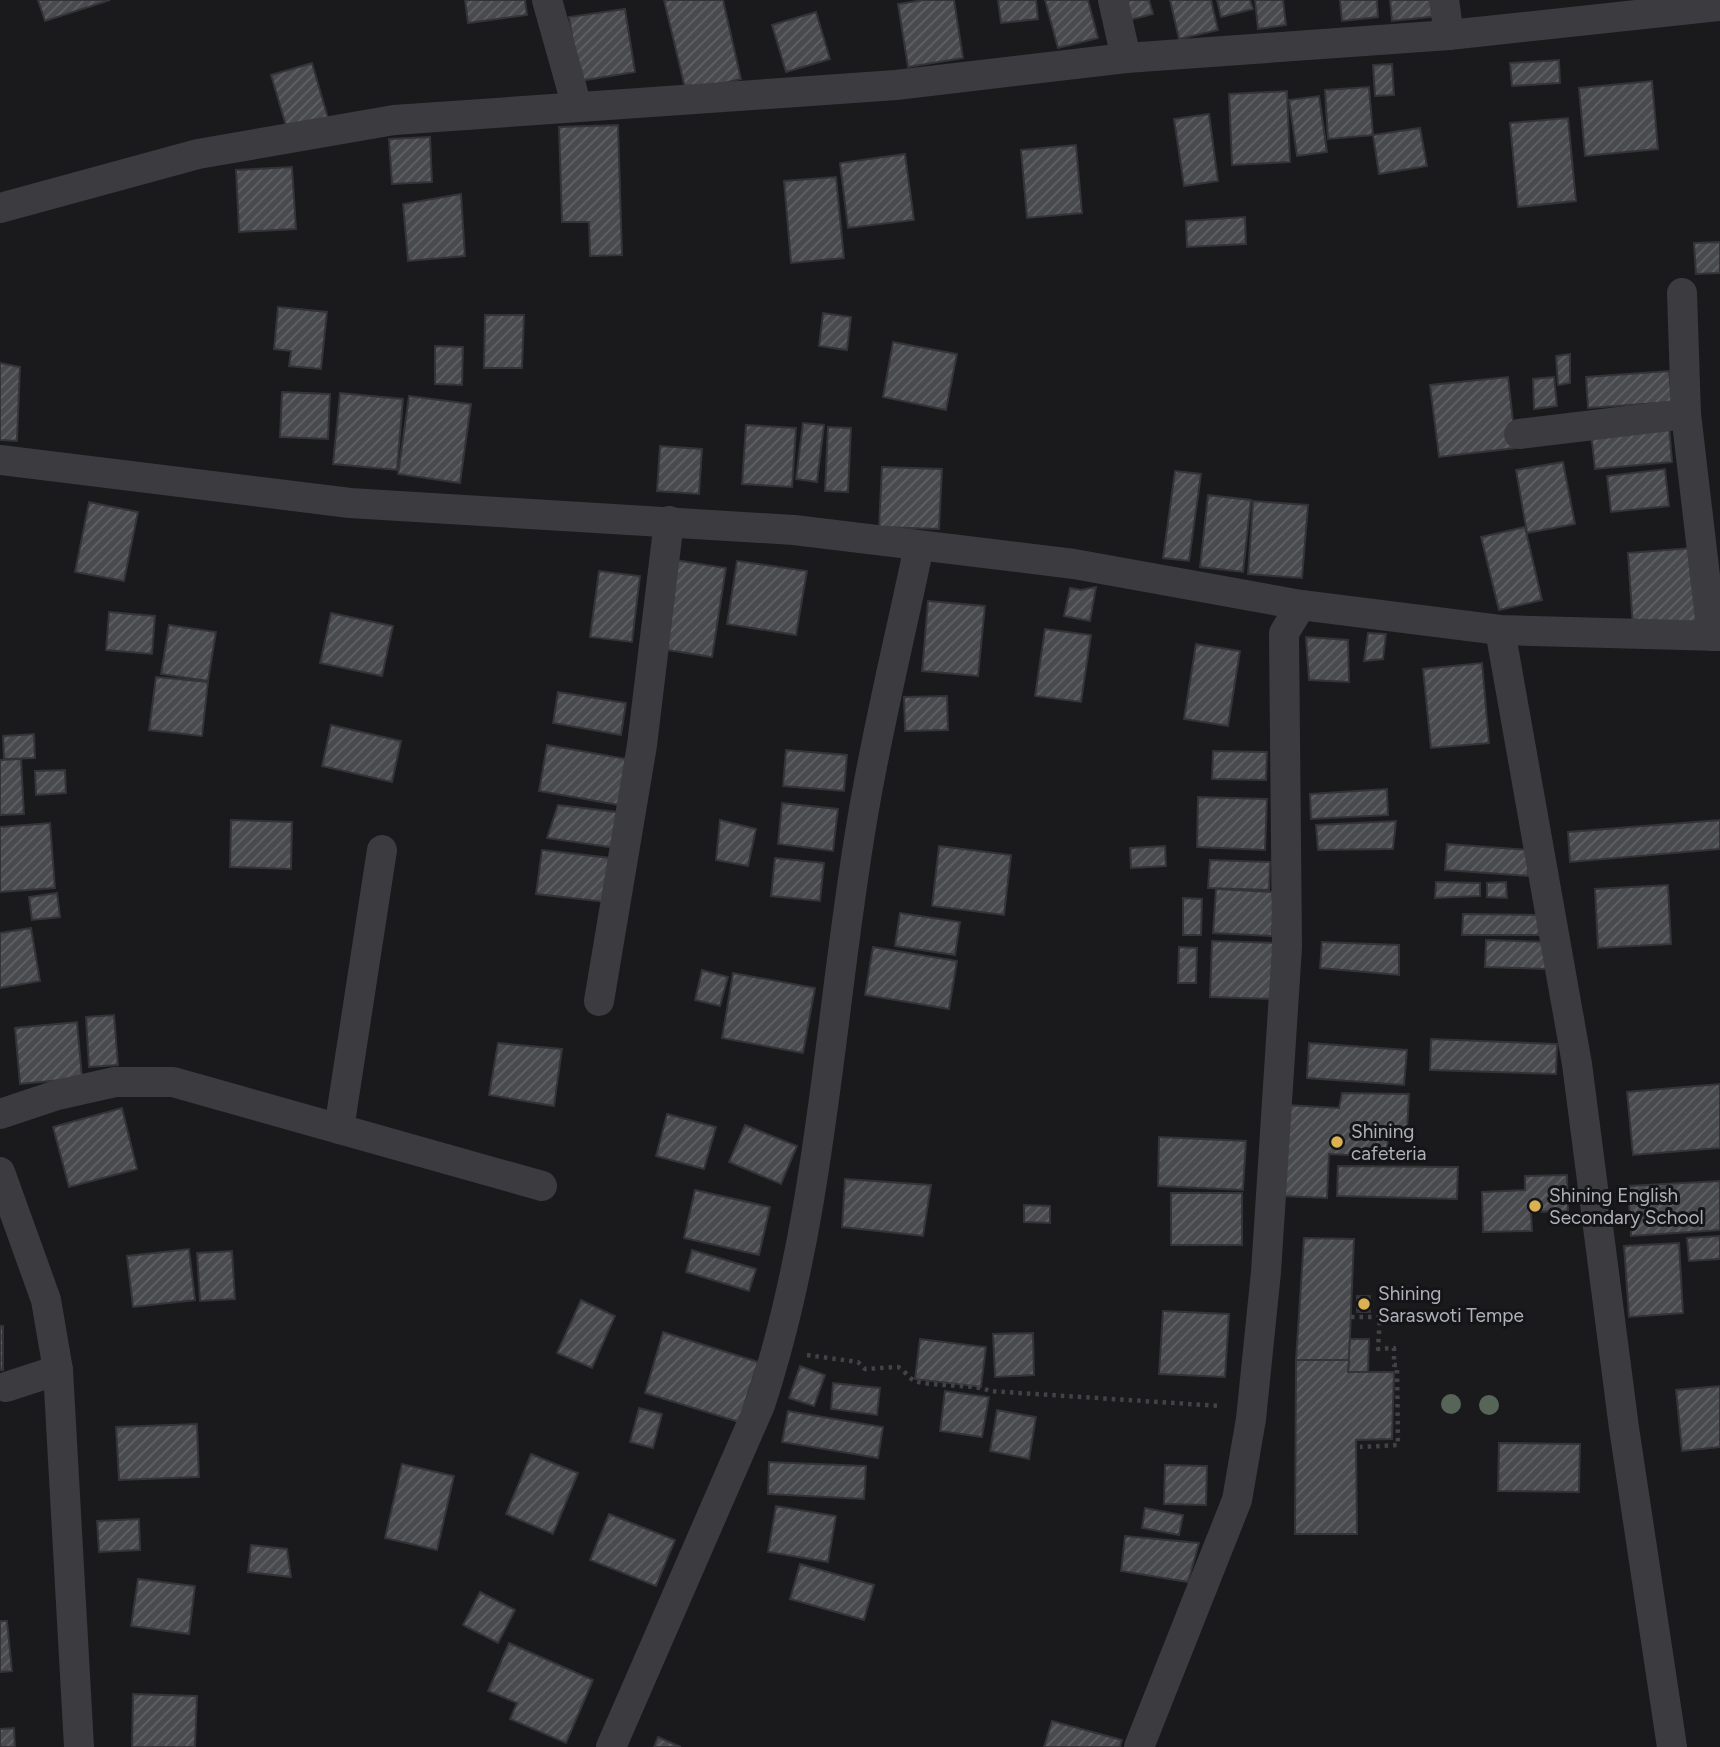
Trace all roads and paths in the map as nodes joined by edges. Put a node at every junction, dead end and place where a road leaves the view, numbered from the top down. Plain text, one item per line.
1 (547, 0) edge
2 (1113, 0) edge
3 (1444, 0) edge
4 (1720, 6) edge
5 (1449, 34) junction
6 (1126, 58) junction
7 (577, 107) junction
8 (0, 208) edge
9 (1682, 293) dead end
10 (1686, 414) junction
11 (1519, 434) dead end
12 (0, 460) edge
13 (669, 521) junction
14 (919, 547) junction
15 (1301, 605) junction
16 (1500, 630) junction
17 (1716, 636) edge
18 (382, 850) dead end
19 (599, 1000) dead end
20 (0, 1114) edge
21 (339, 1129) junction
22 (0, 1172) edge
23 (542, 1186) dead end
24 (1350, 1317) dead end
25 (778, 1349) junction
26 (58, 1370) junction
27 (6, 1387) dead end
28 (1253, 1407) junction
29 (1360, 1447) dead end
30 (79, 1747) edge
31 (611, 1747) edge
32 (1139, 1747) edge
33 (1672, 1747) edge

1 - 7 street
2 - 6 street
3 - 5 street
4 - 5 street
5 - 6 street
6 - 7 street
7 - 8 street
9 - 10 street
10 - 11 street
10 - 17 street
12 - 13 street
13 - 14 street
13 - 19 street
14 - 15 street
14 - 25 street
15 - 16 street
15 - 28 street
16 - 17 street
16 - 33 street
18 - 21 street
20 - 21 street
21 - 23 street
22 - 26 street
24 - 29 path
25 - 28 path
25 - 31 street
26 - 27 street
26 - 30 street
28 - 32 street

